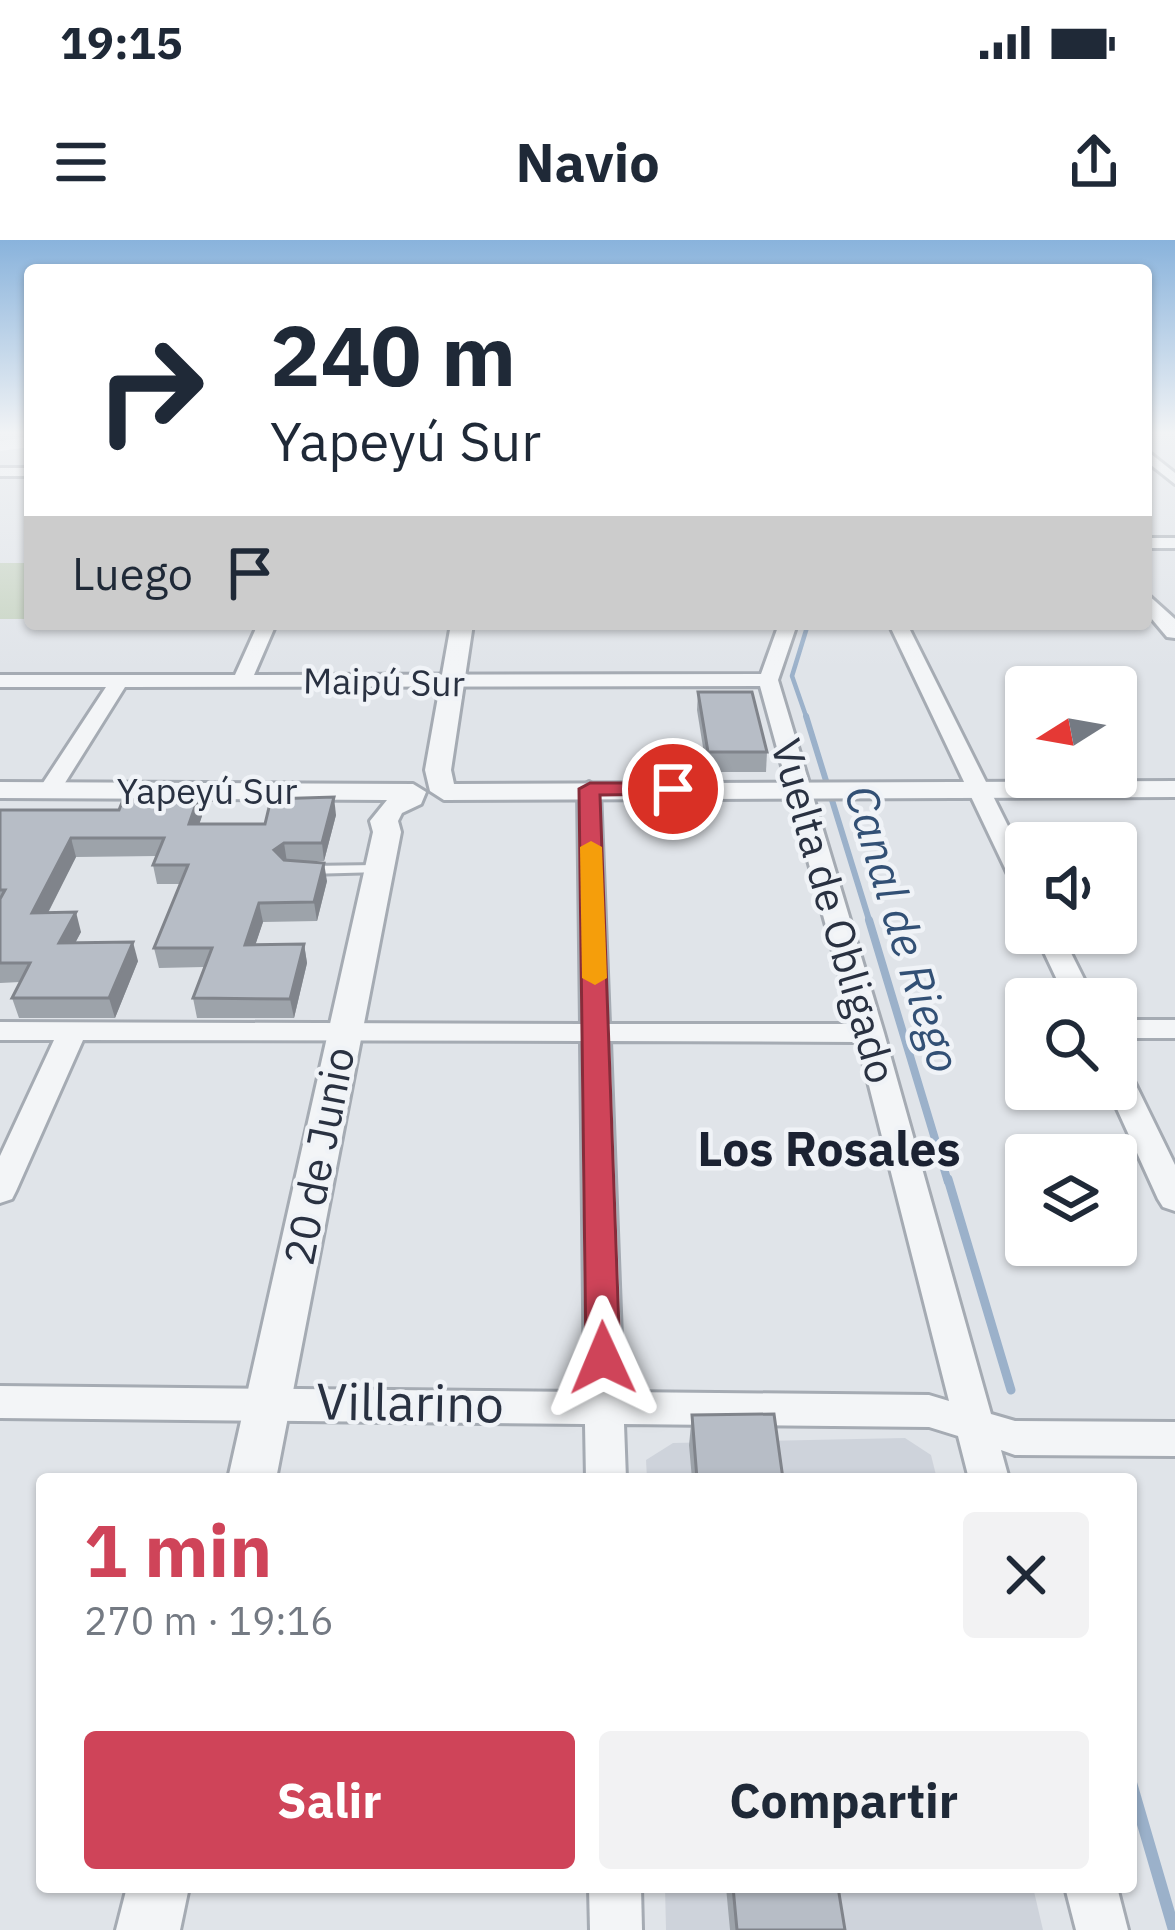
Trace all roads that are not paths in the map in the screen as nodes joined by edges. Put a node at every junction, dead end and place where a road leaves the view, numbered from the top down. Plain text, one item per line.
1 (1152, 606) edge
2 (264, 630) edge
3 (461, 630) edge
4 (786, 630) edge
5 (901, 630) edge
6 (1175, 632) edge
7 (242, 680) junction
8 (768, 680) junction
9 (0, 681) edge
10 (119, 681) junction
11 (449, 683) junction
12 (50, 789) junction
13 (590, 789) junction
14 (1175, 789) edge
15 (0, 790) edge
16 (820, 790) junction
17 (980, 790) junction
18 (427, 791) junction
19 (1005, 843) edge
20 (377, 869) junction
21 (287, 870) edge
22 (1137, 1029) edge
23 (1175, 1029) edge
24 (0, 1030) edge
25 (73, 1030) junction
26 (344, 1030) junction
27 (596, 1032) junction
28 (870, 1033) junction
29 (1133, 1110) edge
30 (0, 1191) edge
31 (1175, 1199) edge
32 (270, 1401) junction
33 (0, 1402) edge
34 (604, 1405) junction
35 (976, 1426) junction
36 (1175, 1439) edge
37 (253, 1473) edge
38 (606, 1473) edge
39 (988, 1473) edge
40 (157, 1893) edge
41 (615, 1893) edge
42 (1093, 1893) edge
43 (148, 1930) edge
44 (616, 1930) edge
45 (1102, 1930) edge

1 - 6 street
2 - 7 street
3 - 11 street
4 - 8 street, Vuelta de Obligado
5 - 17 street
7 - 10 street, Maipú Sur
7 - 11 street, Maipú Sur
8 - 11 street, Maipú Sur
8 - 16 street, Vuelta de Obligado
9 - 10 street, Maipú Sur
10 - 12 street
11 - 18 street
12 - 15 street, Yapeyú Sur
12 - 18 street, Yapeyú Sur
13 - 16 street, Yapeyú Sur
13 - 18 street, Yapeyú Sur
13 - 27 street
14 - 17 street, Yapeyú Sur
16 - 17 street, Yapeyú Sur
16 - 28 street, Vuelta de Obligado
17 - 19 street
18 - 20 street, 20 de Junio
20 - 21 lane
20 - 26 street, 20 de Junio
22 - 23 street
24 - 25 street
25 - 26 street
25 - 30 street
26 - 27 street
26 - 32 street, 20 de Junio
27 - 28 street
27 - 34 street
28 - 35 street, Vuelta de Obligado
29 - 31 street
32 - 33 street, Villarino
32 - 34 street, Villarino
32 - 37 street, 20 de Junio
34 - 35 street, Villarino
34 - 38 street
35 - 36 street, Villarino
35 - 39 street, Vuelta de Obligado
40 - 43 street
41 - 44 street
42 - 45 street

